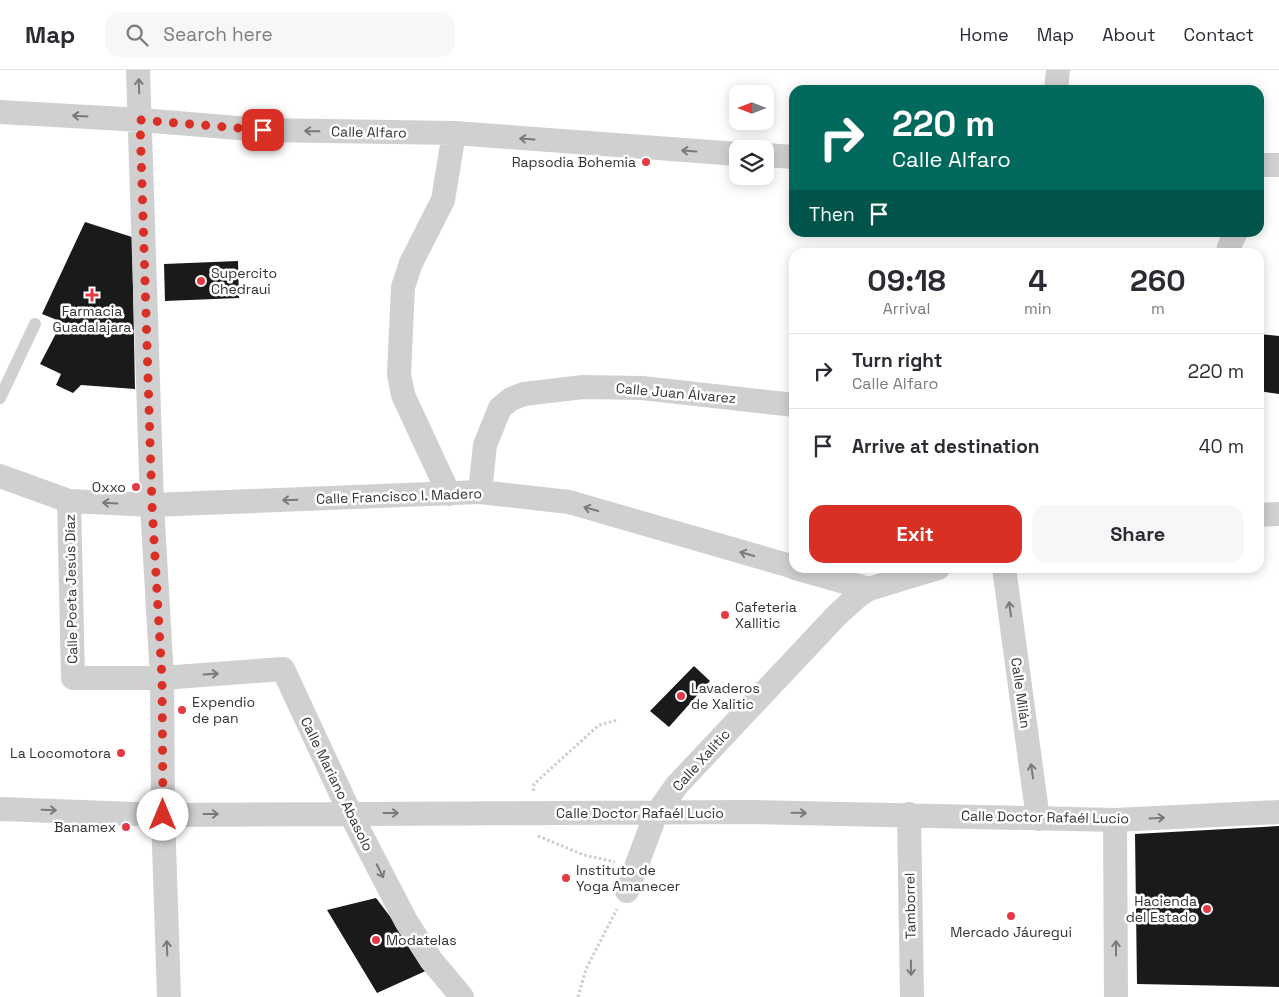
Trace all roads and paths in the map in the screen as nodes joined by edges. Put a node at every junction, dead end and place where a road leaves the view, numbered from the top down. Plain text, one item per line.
1 (138, 70) edge
2 (1058, 70) edge
3 (1056, 85) edge
4 (0, 112) edge
5 (140, 120) junction
6 (454, 133) junction
7 (729, 153) edge
8 (774, 156) edge
9 (789, 157) edge
10 (1264, 165) edge
11 (1279, 165) edge
12 (34, 324) dead end
13 (0, 398) edge
14 (789, 404) edge
15 (0, 476) edge
16 (480, 492) junction
17 (449, 494) junction
18 (69, 501) junction
19 (152, 505) junction
20 (1279, 514) edge
21 (1264, 515) edge
22 (789, 566) edge
23 (814, 573) edge
24 (922, 573) edge
25 (1005, 573) edge
26 (869, 589) junction
27 (162, 678) junction
28 (618, 720) dead end
29 (0, 808) edge
30 (1279, 812) edge
31 (350, 813) junction
32 (531, 814) junction
33 (909, 814) junction
34 (163, 815) junction
35 (1038, 819) junction
36 (1115, 820) junction
37 (636, 866) junction
38 (626, 891) joint
39 (908, 996) edge
40 (168, 997) edge
41 (462, 997) edge
42 (578, 997) edge
43 (1116, 997) edge

5 -> 1 street
2 - 3 street
5 -> 4 street, Calle Alfaro
6 -> 5 street, Calle Alfaro
5 - 19 street
7 -> 6 street, Calle Alfaro
6 - 17 street
8 - 9 street
10 - 11 street
12 - 13 lane
14 - 16 street, Calle Juan Álvarez
15 - 18 street, Calle Francisco I. Madero
16 - 17 street, Calle Francisco I. Madero
22 -> 16 street, Calle Francisco I. Madero
17 -> 19 street, Calle Francisco I. Madero
19 -> 18 street, Calle Francisco I. Madero
18 - 27 street, Calle Poeta Jesús Díaz
19 - 27 street
20 - 21 street
23 - 26 street, Calle Francisco I. Madero
24 - 26 street
35 -> 25 street, Calle Milán
26 - 37 street, Calle Xalitic
27 -> 31 street, Calle Mariano Abasolo
27 - 34 street
28 - 32 path
29 -> 34 street, Calle Doctor Rafaél Lucio
36 -> 30 street, Calle Doctor Rafaél Lucio
31 -> 32 street, Calle Doctor Rafaél Lucio
34 -> 31 street, Calle Doctor Rafaél Lucio
31 -> 41 street, Calle Mariano Abasolo
32 -> 33 street, Calle Doctor Rafaél Lucio
32 - 37 path
33 - 35 street, Calle Doctor Rafaél Lucio
33 -> 39 street, Tamborrel
40 -> 34 street
35 - 36 street, Calle Doctor Rafaél Lucio
43 -> 36 street
37 - 38 street, Calle Xalitic
38 - 42 path

